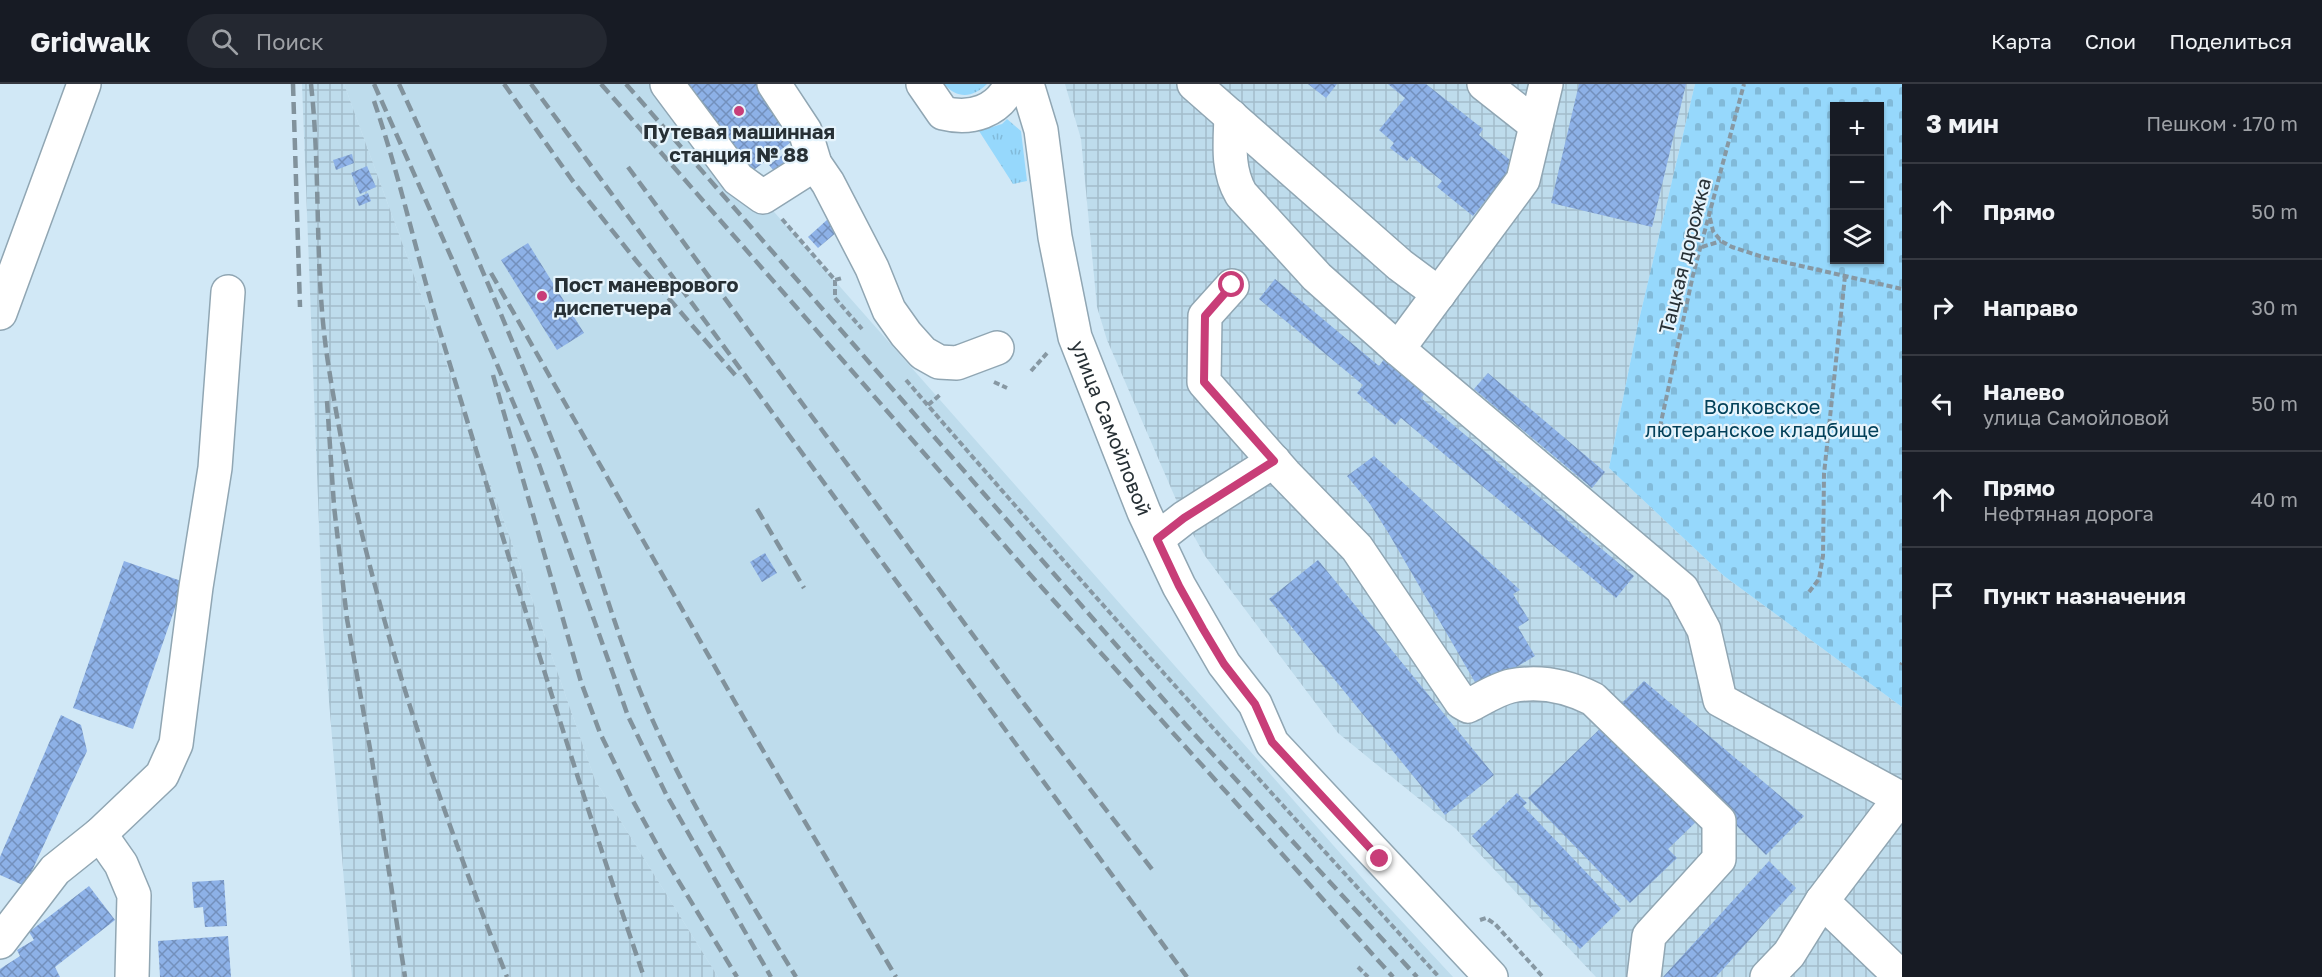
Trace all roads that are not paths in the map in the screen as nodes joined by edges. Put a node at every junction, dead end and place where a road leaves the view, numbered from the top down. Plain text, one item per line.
1 (84, 84) edge
2 (667, 84) edge
3 (774, 84) edge
4 (922, 84) edge
5 (1011, 84) edge
6 (1027, 84) edge
7 (1194, 84) edge
8 (1484, 84) edge
9 (1546, 84) edge
10 (1231, 116) junction
11 (1536, 125) junction
12 (815, 164) junction
13 (1232, 285) dead end
14 (228, 292) dead end
15 (1439, 294) junction
16 (0, 313) edge
17 (997, 348) dead end
18 (1398, 349) junction
19 (1274, 461) junction
20 (1157, 539) junction
21 (1901, 799) edge
22 (100, 834) junction
23 (1822, 901) junction
24 (0, 942) edge
25 (132, 977) edge
26 (1491, 977) edge
27 (1644, 977) edge
28 (1767, 977) edge
29 (1902, 977) edge

1 - 16 street
2 - 12 street
3 - 12 street
4 - 5 street
6 - 20 street, улица Самойловой
7 - 10 street
8 - 11 street
9 - 11 street
10 - 15 street
10 - 18 street
11 - 15 street
12 - 17 street
13 - 19 street
14 - 22 street
15 - 18 street
18 - 21 street
19 - 20 street
19 - 27 street
20 - 26 street, улица Самойловой
21 - 23 street
22 - 24 street
22 - 25 street
23 - 28 street
23 - 29 street

